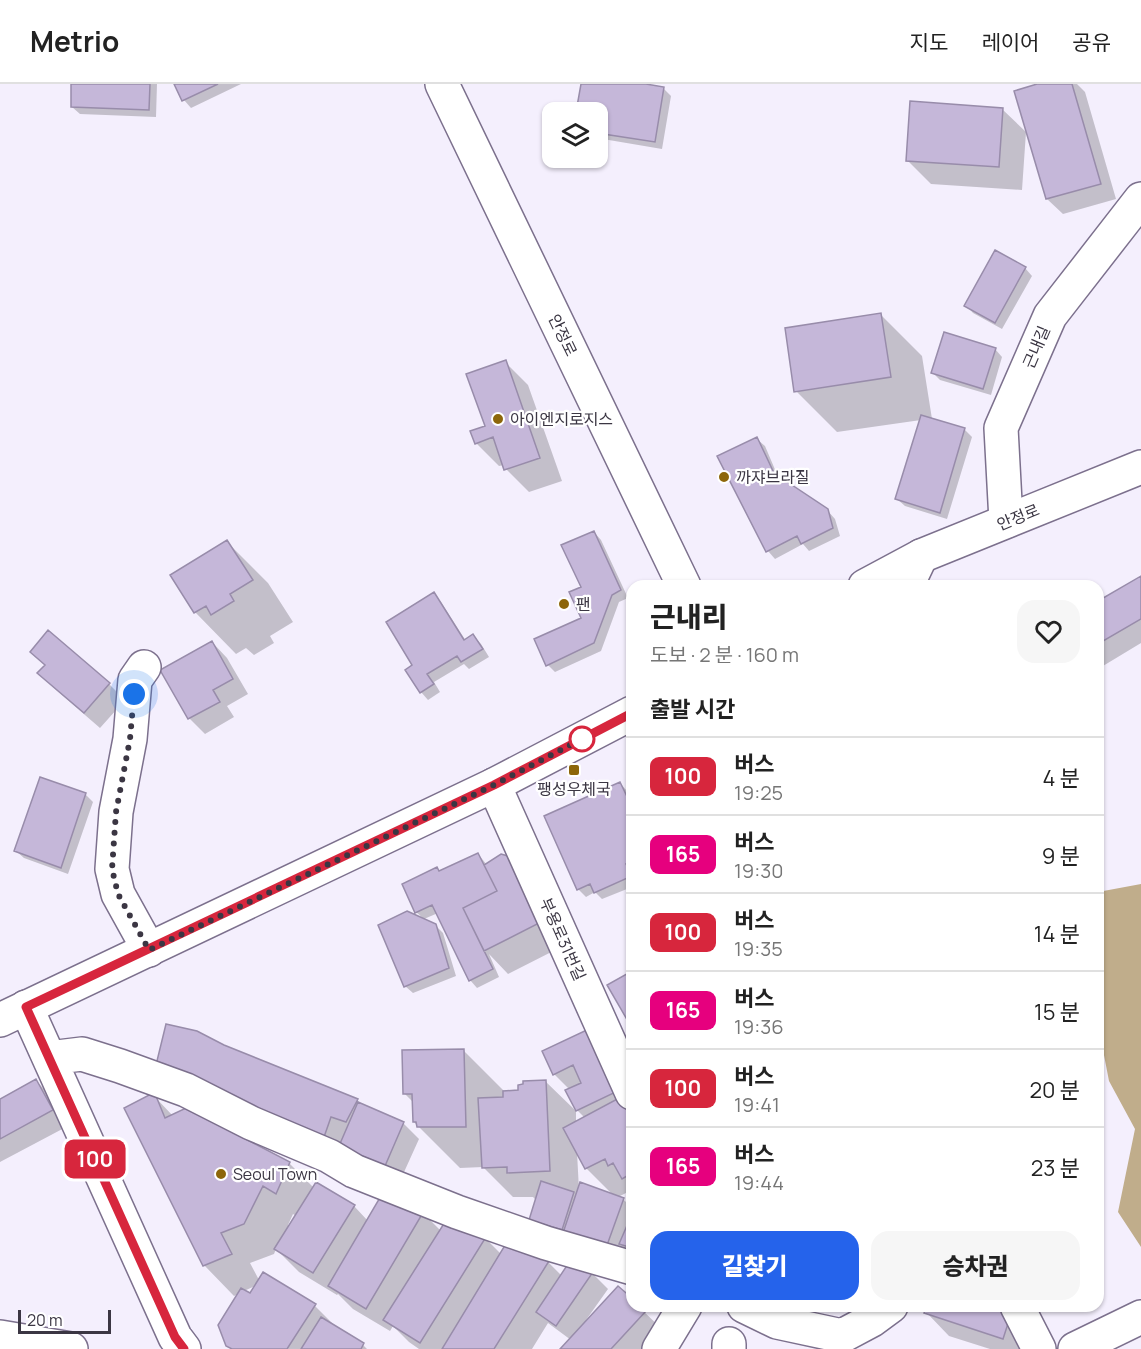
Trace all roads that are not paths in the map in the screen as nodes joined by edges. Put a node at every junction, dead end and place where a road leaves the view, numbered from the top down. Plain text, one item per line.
1 (442, 84) edge
2 (1141, 199) edge
3 (1141, 467) edge
4 (1006, 522) junction
5 (921, 556) junction
6 (681, 580) edge
7 (876, 580) edge
8 (911, 580) edge
9 (144, 667) dead end
10 (626, 716) edge
11 (494, 785) junction
12 (149, 950) junction
13 (13, 1014) edge
14 (49, 1058) junction
15 (626, 1080) edge
16 (626, 1266) edge
17 (681, 1312) edge
18 (756, 1312) edge
19 (883, 1312) edge
20 (1020, 1312) edge
21 (1141, 1317) edge
22 (0, 1337) edge
23 (71, 1349) edge
24 (184, 1349) edge
25 (659, 1349) edge
26 (1038, 1349) edge
27 (1075, 1349) edge

1 - 6 street, 안정로
2 - 4 street, 근내길
3 - 4 street, 안정로
4 - 5 street, 안정로
5 - 7 street, 안정로
5 - 8 street
9 - 12 street
10 - 11 street
11 - 12 street
11 - 15 street, 부용로31번길
12 - 13 street
13 - 14 street
14 - 16 street
14 - 24 street
17 - 25 street
18 - 19 street
20 - 26 street
21 - 27 street
22 - 23 street

